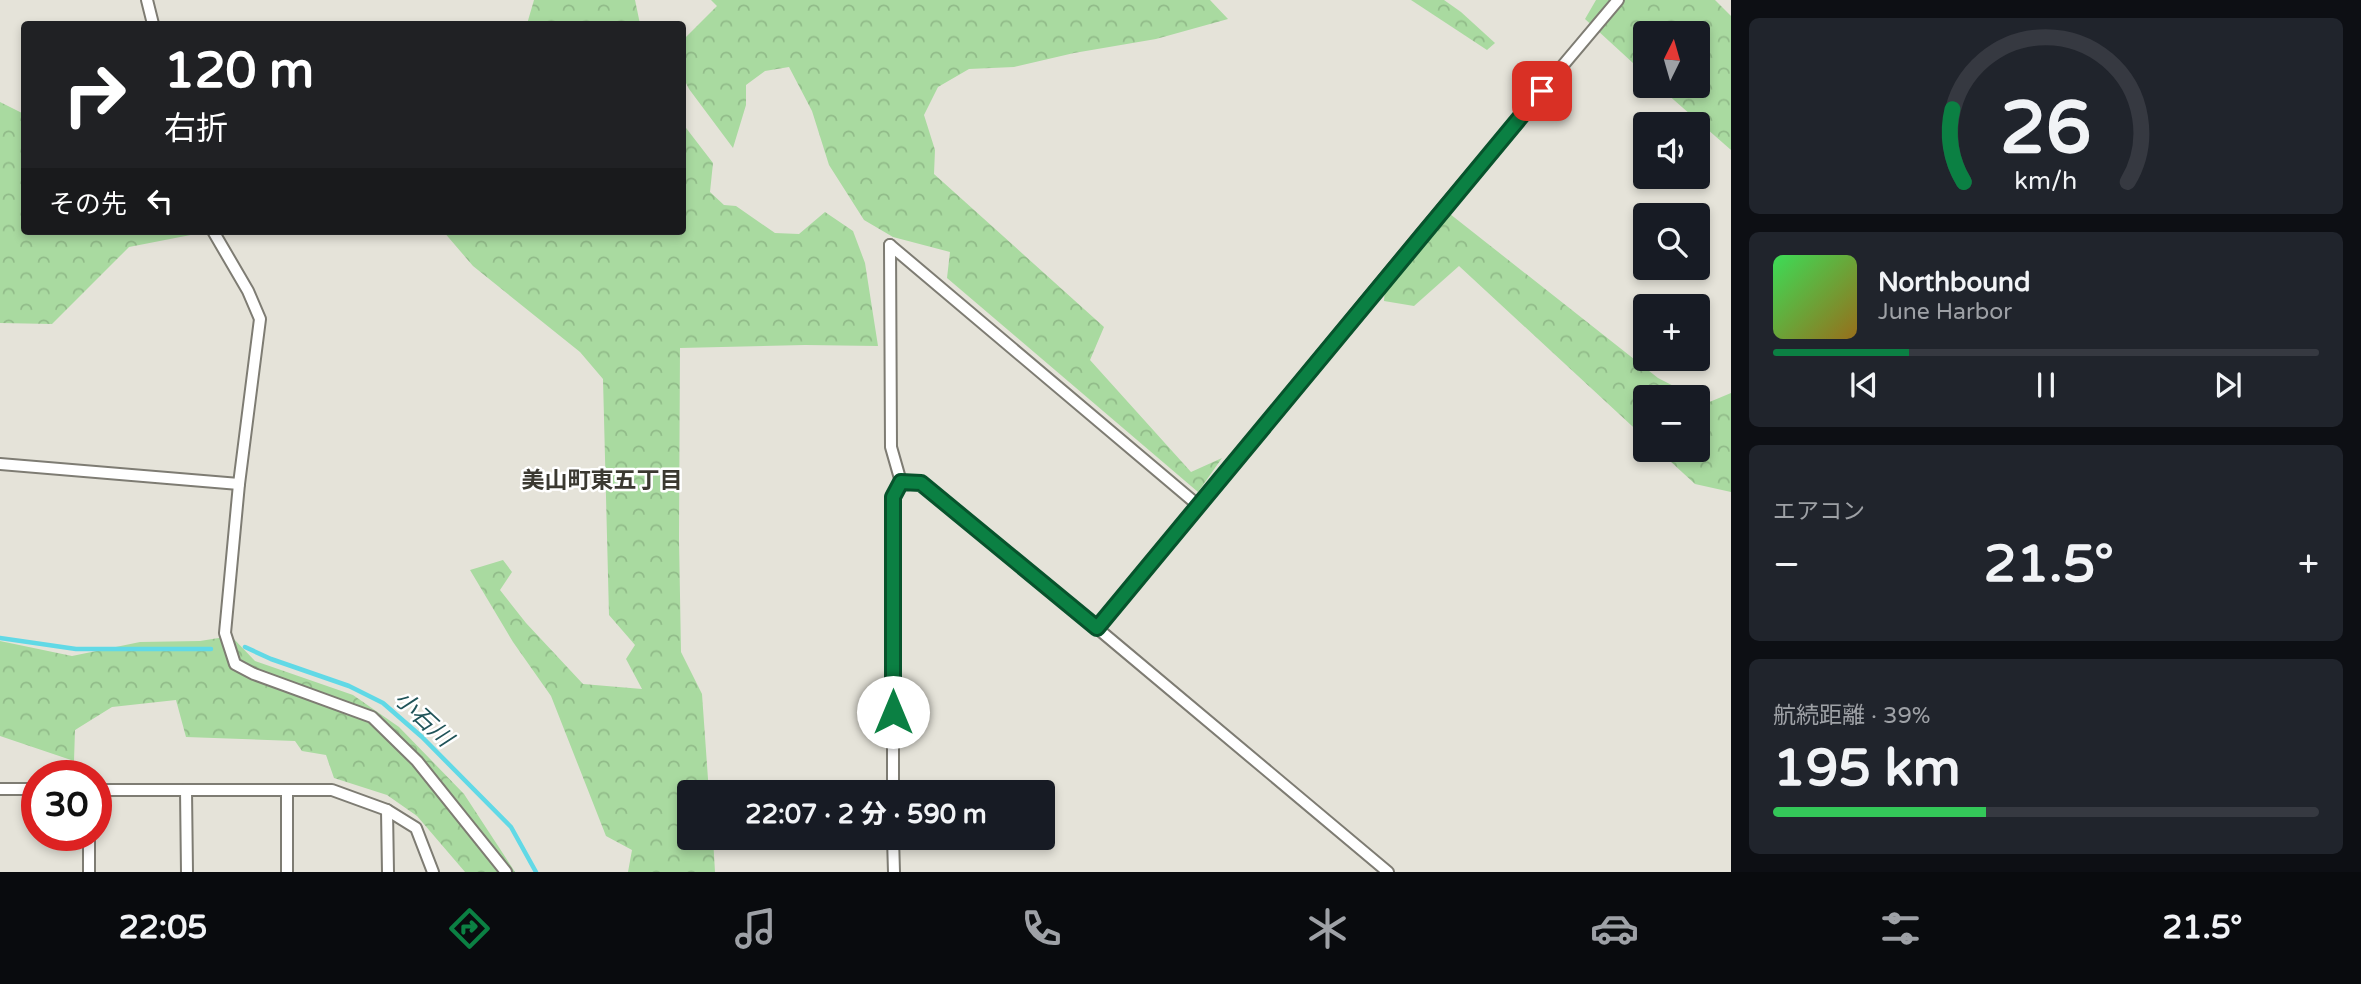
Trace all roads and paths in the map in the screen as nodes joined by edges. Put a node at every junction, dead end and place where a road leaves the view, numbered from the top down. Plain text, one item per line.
1 (146, 0) edge
2 (1618, 0) edge
3 (152, 21) edge
4 (215, 235) edge
5 (0, 464) edge
6 (901, 482) junction
7 (239, 484) junction
8 (1199, 506) junction
9 (1097, 628) junction
10 (893, 780) edge
11 (0, 789) edge
12 (21, 789) edge
13 (112, 790) edge
14 (186, 790) junction
15 (287, 790) junction
16 (387, 810) junction
17 (893, 850) edge
18 (89, 851) edge
19 (89, 872) edge
20 (187, 872) edge
21 (287, 872) edge
22 (388, 872) edge
23 (433, 872) edge
24 (506, 872) edge
25 (894, 872) edge
26 (1388, 872) edge

1 - 3 street
2 - 8 street
4 - 7 street
5 - 7 street
6 - 8 street
6 - 9 street
6 - 10 street
7 - 24 street
8 - 9 street
9 - 26 street
11 - 12 street
13 - 14 street
14 - 15 street
14 - 20 street
15 - 16 street
15 - 21 street
16 - 22 street
16 - 23 street
17 - 25 street
18 - 19 street

